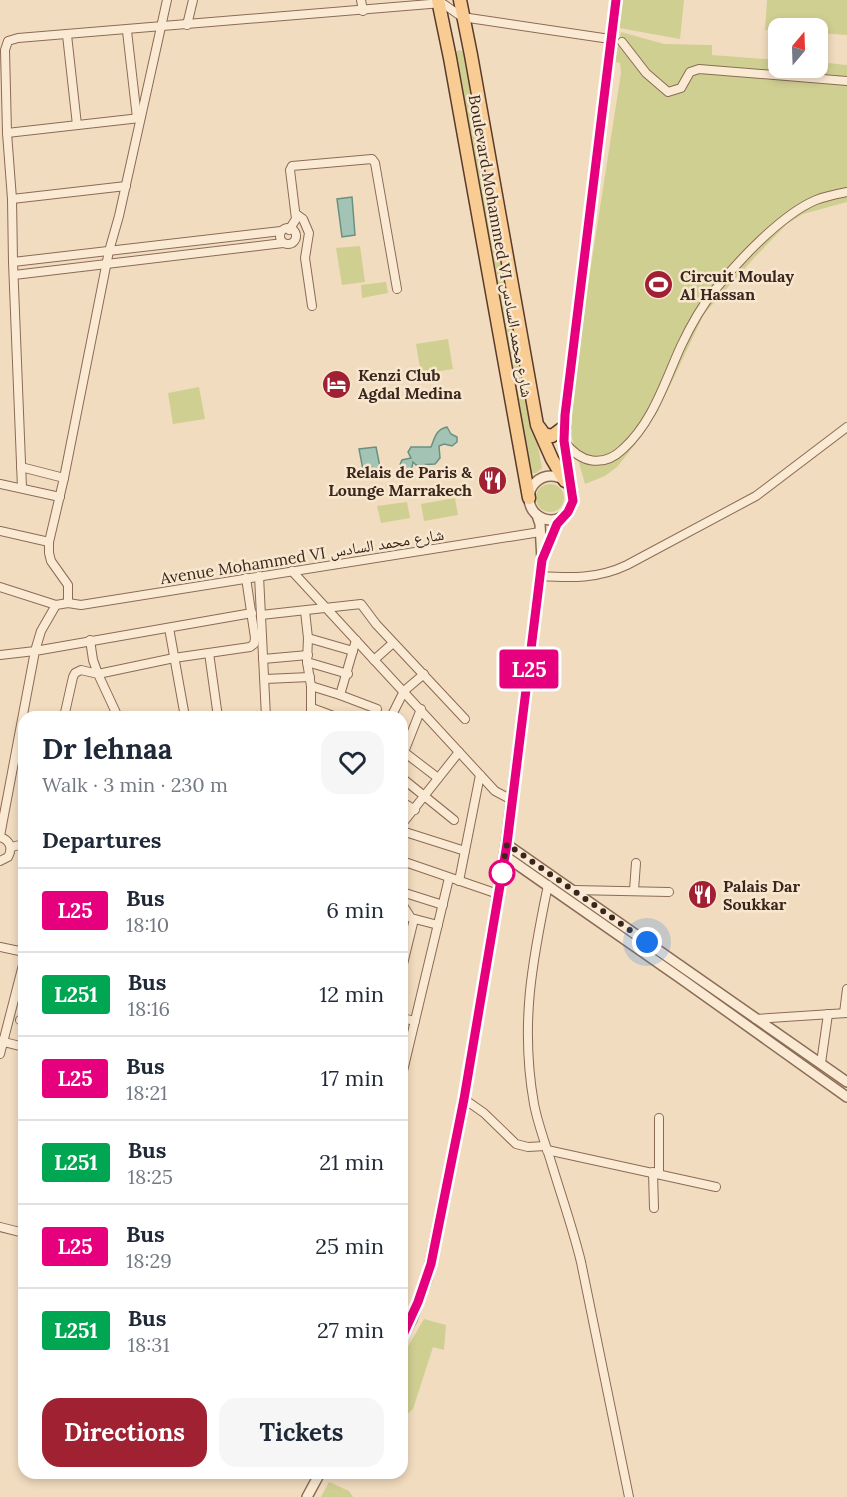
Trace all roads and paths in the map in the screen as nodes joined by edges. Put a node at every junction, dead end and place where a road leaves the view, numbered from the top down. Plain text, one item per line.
1 (167, 0) edge
2 (193, 0) edge
3 (361, 0) edge
4 (459, 0) edge
5 (615, 0) edge
6 (438, 2) edge
7 (363, 11) junction
8 (462, 16) junction
9 (188, 25) junction
10 (160, 28) junction
11 (127, 30) junction
12 (67, 35) junction
13 (610, 39) junction
14 (4, 40) edge
15 (622, 42) dead end
16 (847, 81) edge
17 (139, 118) junction
18 (77, 125) junction
19 (7, 133) junction
20 (126, 186) junction
21 (847, 192) edge
22 (12, 199) junction
23 (296, 214) junction
24 (285, 230) junction
25 (207, 240) junction
26 (295, 241) junction
27 (283, 243) junction
28 (307, 248) junction
29 (109, 250) junction
30 (208, 252) junction
31 (13, 262) junction
32 (107, 263) junction
33 (14, 275) junction
34 (397, 290) dead end
35 (312, 306) dead end
36 (537, 425) junction
37 (564, 427) junction
38 (847, 427) edge
39 (564, 441) junction
40 (554, 464) junction
41 (21, 467) junction
42 (548, 476) junction
43 (64, 478) junction
44 (0, 484) edge
45 (568, 484) junction
46 (22, 488) junction
47 (60, 497) junction
48 (529, 498) junction
49 (537, 515) junction
50 (563, 516) junction
51 (0, 531) edge
52 (540, 532) junction
53 (49, 542) junction
54 (542, 560) junction
55 (292, 571) junction
56 (259, 576) junction
57 (540, 576) junction
58 (246, 579) junction
59 (0, 587) edge
60 (68, 603) junction
61 (56, 605) junction
62 (326, 608) junction
63 (305, 611) junction
64 (252, 613) junction
65 (261, 615) junction
66 (169, 628) junction
67 (308, 638) junction
68 (90, 640) junction
69 (356, 640) junction
70 (393, 643) junction
71 (34, 651) junction
72 (354, 651) junction
73 (209, 652) junction
74 (0, 655) edge
75 (174, 658) junction
76 (308, 658) junction
77 (263, 659) junction
78 (374, 660) junction
79 (98, 674) junction
80 (348, 674) junction
81 (424, 674) junction
82 (265, 680) junction
83 (311, 682) junction
84 (404, 691) junction
85 (340, 695) junction
86 (376, 709) dead end
87 (421, 710) junction
88 (23, 711) edge
89 (66, 711) edge
90 (115, 711) edge
91 (184, 711) edge
92 (217, 711) edge
93 (266, 711) edge
94 (311, 711) edge
95 (394, 711) edge
96 (465, 719) dead end
97 (18, 738) edge
98 (408, 742) edge
99 (459, 752) junction
100 (408, 755) edge
101 (480, 775) junction
102 (438, 778) junction
103 (408, 782) edge
104 (425, 795) junction
105 (512, 800) junction
106 (408, 806) edge
107 (415, 810) junction
108 (408, 818) edge
109 (454, 820) dead end
110 (408, 833) edge
111 (0, 836) edge
112 (507, 844) junction
113 (18, 845) edge
114 (10, 847) junction
115 (465, 851) junction
116 (505, 856) junction
117 (0, 861) edge
118 (408, 863) edge
119 (636, 863) dead end
120 (449, 878) junction
121 (459, 881) junction
122 (548, 885) junction
123 (573, 890) junction
124 (634, 890) junction
125 (669, 892) dead end
126 (408, 894) edge
127 (498, 894) junction
128 (443, 904) junction
129 (408, 916) edge
130 (414, 919) junction
131 (438, 925) junction
132 (408, 944) edge
133 (0, 947) edge
134 (18, 951) edge
135 (18, 983) edge
136 (847, 989) edge
137 (743, 1011) junction
138 (845, 1013) edge
139 (828, 1014) junction
140 (755, 1018) junction
141 (408, 1019) edge
142 (737, 1019) junction
143 (415, 1021) junction
144 (749, 1027) junction
145 (2, 1041) edge
146 (18, 1045) edge
147 (408, 1049) edge
148 (0, 1054) edge
149 (821, 1063) junction
150 (847, 1082) edge
151 (847, 1097) edge
152 (464, 1099) junction
153 (659, 1118) dead end
154 (546, 1148) junction
155 (656, 1173) junction
156 (716, 1187) dead end
157 (654, 1208) dead end
158 (0, 1227) edge
159 (18, 1232) edge
160 (408, 1323) edge
161 (317, 1479) edge
162 (307, 1497) edge
163 (629, 1497) edge

1 - 10 street
2 - 9 street
3 - 7 street
4 - 8 main road, Boulevard Mohammed VI شارع محمد السادس
5 - 13 street
6 - 7 street
6 - 8 street
6 - 48 main road, Boulevard Mohammed VI شارع محمد السادس
7 - 9 street
8 - 13 street
8 - 36 main road, Boulevard Mohammed VI شارع محمد السادس
9 - 10 street
10 - 11 street
10 - 17 street
11 - 12 street
11 - 17 street
12 - 14 street
12 - 18 street
13 - 37 street
14 - 19 street
15 - 16 street
17 - 18 street
17 - 20 street
18 - 19 street
19 - 22 street
20 - 22 street
20 - 29 street
21 - 39 street
22 - 31 street
23 - 24 street
23 - 28 street
23 - 34 street
24 - 25 street
24 - 26 street
24 - 27 street
25 - 29 street
25 - 30 street
26 - 27 street
26 - 28 street
27 - 30 street
28 - 35 street
29 - 31 street
29 - 32 street
30 - 32 street
31 - 33 street
32 - 33 street
32 - 43 street
33 - 41 street
36 - 37 main road
36 - 40 main road, Boulevard Mohammed VI شارع محمد السادس
37 - 39 street
38 - 57 street
39 - 40 street
39 - 45 street
40 - 42 street
40 - 45 main road, Boulevard Mohammed VI شارع محمد السادس
41 - 43 street
41 - 46 street
42 - 45 street
42 - 48 street
43 - 47 street
44 - 46 street
45 - 50 street
46 - 47 street
47 - 53 street
48 - 49 street
49 - 50 street
49 - 52 street
50 - 54 street
51 - 53 street
52 - 54 street
52 - 55 street, Avenue Mohammed VI شارع محمد السادس
53 - 60 street
54 - 57 street
55 - 56 street, Avenue Mohammed VI شارع محمد السادس
55 - 62 street
56 - 58 street, Avenue Mohammed VI شارع محمد السادس
56 - 65 street
57 - 105 street
58 - 60 street, Avenue Mohammed VI شارع محمد السادس
58 - 64 street
59 - 61 street
60 - 61 street, Avenue Mohammed VI شارع محمد السادس
61 - 71 street
62 - 63 street
62 - 69 street
62 - 70 street
63 - 65 street
63 - 67 street
64 - 66 street
64 - 73 street
65 - 77 street
66 - 68 street
66 - 75 street
67 - 72 street
67 - 76 street
68 - 71 street
68 - 79 street
69 - 72 street
69 - 78 street
70 - 78 street
70 - 81 street
71 - 74 street
71 - 88 street
72 - 80 street
73 - 75 street
73 - 92 street
75 - 79 street
75 - 91 street
76 - 77 street
76 - 80 street
76 - 83 street
77 - 82 street
78 - 84 street
79 - 89 street
79 - 90 street
80 - 85 street
81 - 84 street
81 - 96 street
82 - 83 street
82 - 93 street
83 - 85 street
83 - 94 street
84 - 87 street
84 - 95 street
85 - 86 street
87 - 98 street
87 - 99 street
97 - 111 street
99 - 101 street
99 - 102 street
100 - 102 street
101 - 105 street
101 - 115 street
102 - 104 street
103 - 104 street
104 - 107 street
104 - 109 street
105 - 112 street
106 - 107 street
107 - 108 street
110 - 115 street
111 - 114 street
112 - 116 street
112 - 123 street
113 - 114 street
114 - 117 street
115 - 121 street
116 - 122 street
116 - 127 street
118 - 120 street
119 - 124 street
120 - 121 street
120 - 128 street
121 - 127 street
122 - 142 street
122 - 154 street
123 - 124 street
123 - 137 street
124 - 125 street
126 - 128 street
127 - 152 street
128 - 131 street
129 - 130 street
130 - 131 street
130 - 132 street
131 - 143 street
133 - 134 street
135 - 145 street
136 - 138 street
137 - 140 street
137 - 142 street
138 - 139 street
139 - 140 street
139 - 149 street
140 - 144 street
140 - 149 street
141 - 143 street
142 - 144 street
143 - 147 street
144 - 151 street
145 - 146 street
145 - 148 street
149 - 150 street
152 - 154 street
152 - 160 street
153 - 155 street
154 - 155 street
154 - 163 street
155 - 156 street
155 - 157 street
158 - 159 street
161 - 162 street

